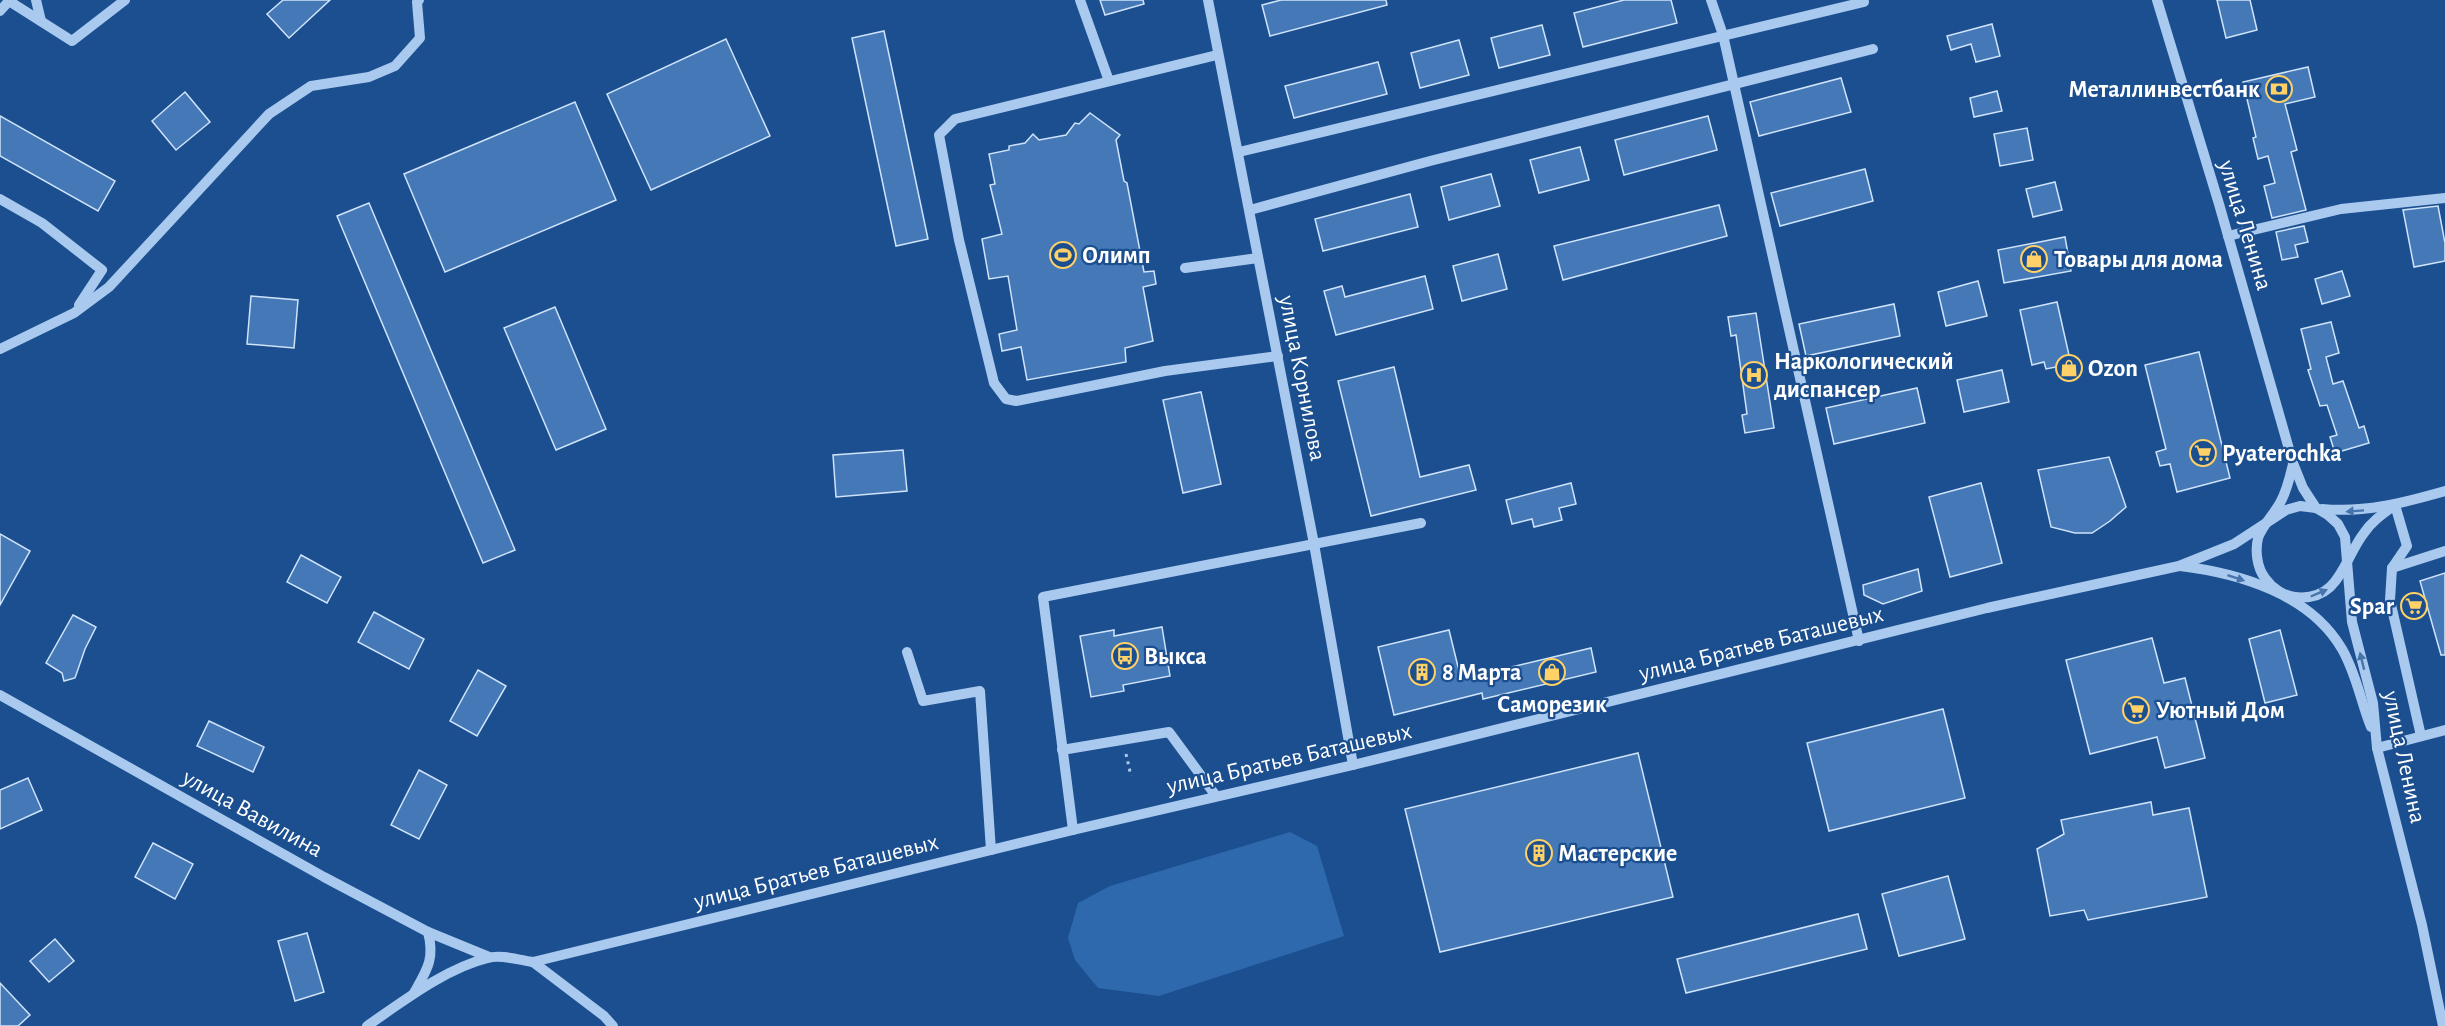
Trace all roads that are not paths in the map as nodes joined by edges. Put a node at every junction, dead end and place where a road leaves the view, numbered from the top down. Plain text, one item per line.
1 (36, 0) edge
2 (125, 0) edge
3 (1080, 0) edge
4 (1208, 0) edge
5 (1711, 0) edge
6 (2157, 0) edge
7 (417, 1) edge
8 (1864, 2) dead end
9 (0, 11) edge
10 (41, 21) junction
11 (1723, 35) junction
12 (1873, 49) dead end
13 (1217, 54) junction
14 (1109, 81) junction
15 (1734, 85) junction
16 (1239, 152) junction
17 (2445, 198) edge
18 (0, 200) edge
19 (1250, 210) junction
20 (2228, 236) junction
21 (1258, 258) junction
22 (1185, 268) dead end
23 (74, 313) junction
24 (0, 349) edge
25 (1278, 356) junction
26 (2293, 463) junction
27 (2445, 491) edge
28 (2395, 505) junction
29 (2316, 508) junction
30 (2269, 520) junction
31 (1421, 523) dead end
32 (1314, 544) junction
33 (2445, 551) edge
34 (2346, 564) junction
35 (2179, 566) junction
36 (2392, 567) junction
37 (2279, 592) junction
38 (1859, 641) junction
39 (907, 652) dead end
40 (0, 695) edge
41 (2445, 730) edge
42 (2421, 736) junction
43 (2376, 743) junction
44 (1062, 750) junction
45 (1353, 765) junction
46 (1216, 796) junction
47 (1073, 830) junction
48 (991, 850) junction
49 (428, 932) junction
50 (489, 957) junction
51 (533, 962) junction
52 (414, 993) junction
53 (368, 1026) edge
54 (614, 1026) edge
55 (2443, 1026) edge

1 - 10 street
2 - 10 street
3 - 14 street
4 - 13 street, улица Корнилова
5 - 11 street
6 - 20 street, улица Ленина
7 - 23 street
8 - 11 street
9 - 10 street
11 - 15 street
11 - 16 street
12 - 15 street
13 - 14 street
13 - 16 street, улица Корнилова
14 - 25 street
15 - 19 street
15 - 38 street
16 - 19 street, улица Корнилова
17 - 20 street
18 - 23 street
19 - 21 street, улица Корнилова
20 - 26 street, улица Ленина
21 - 22 street
21 - 25 street, улица Корнилова
23 - 24 street
25 - 32 street, улица Корнилова
26 - 29 street, улица Ленина
26 - 30 street
27 - 28 street
28 -> 29 street
28 - 34 street, улица Братьев Баташевых
28 - 36 street
29 - 30 street
29 - 34 street, улица Ленина
30 - 35 street, улица Братьев Баташевых
30 - 37 street, улица Братьев Баташевых
31 - 32 street
32 - 44 street
32 - 45 street, улица Корнилова
33 - 36 street
37 -> 34 street, улица Братьев Баташевых
43 -> 34 street, улица Ленина
35 -> 37 street, улица Братьев Баташевых
35 - 38 street, улица Братьев Баташевых
36 - 42 street
37 - 43 street, улица Братьев Баташевых
38 - 45 street, улица Братьев Баташевых
39 - 48 street
40 - 49 street, улица Вавилина
41 - 42 street
42 - 43 street
43 - 55 street, улица Ленина
44 - 46 street
44 - 47 street
45 - 46 street, улица Братьев Баташевых
46 - 47 street, улица Братьев Баташевых
47 - 48 street, улица Братьев Баташевых
48 - 51 street, улица Братьев Баташевых
49 - 50 street, улица Вавилина
49 - 52 street, улица Братьев Баташевых
50 - 51 street, улица Братьев Баташевых
50 - 52 street, улица Братьев Баташевых
51 - 54 street
52 - 53 street, улица Братьев Баташевых

